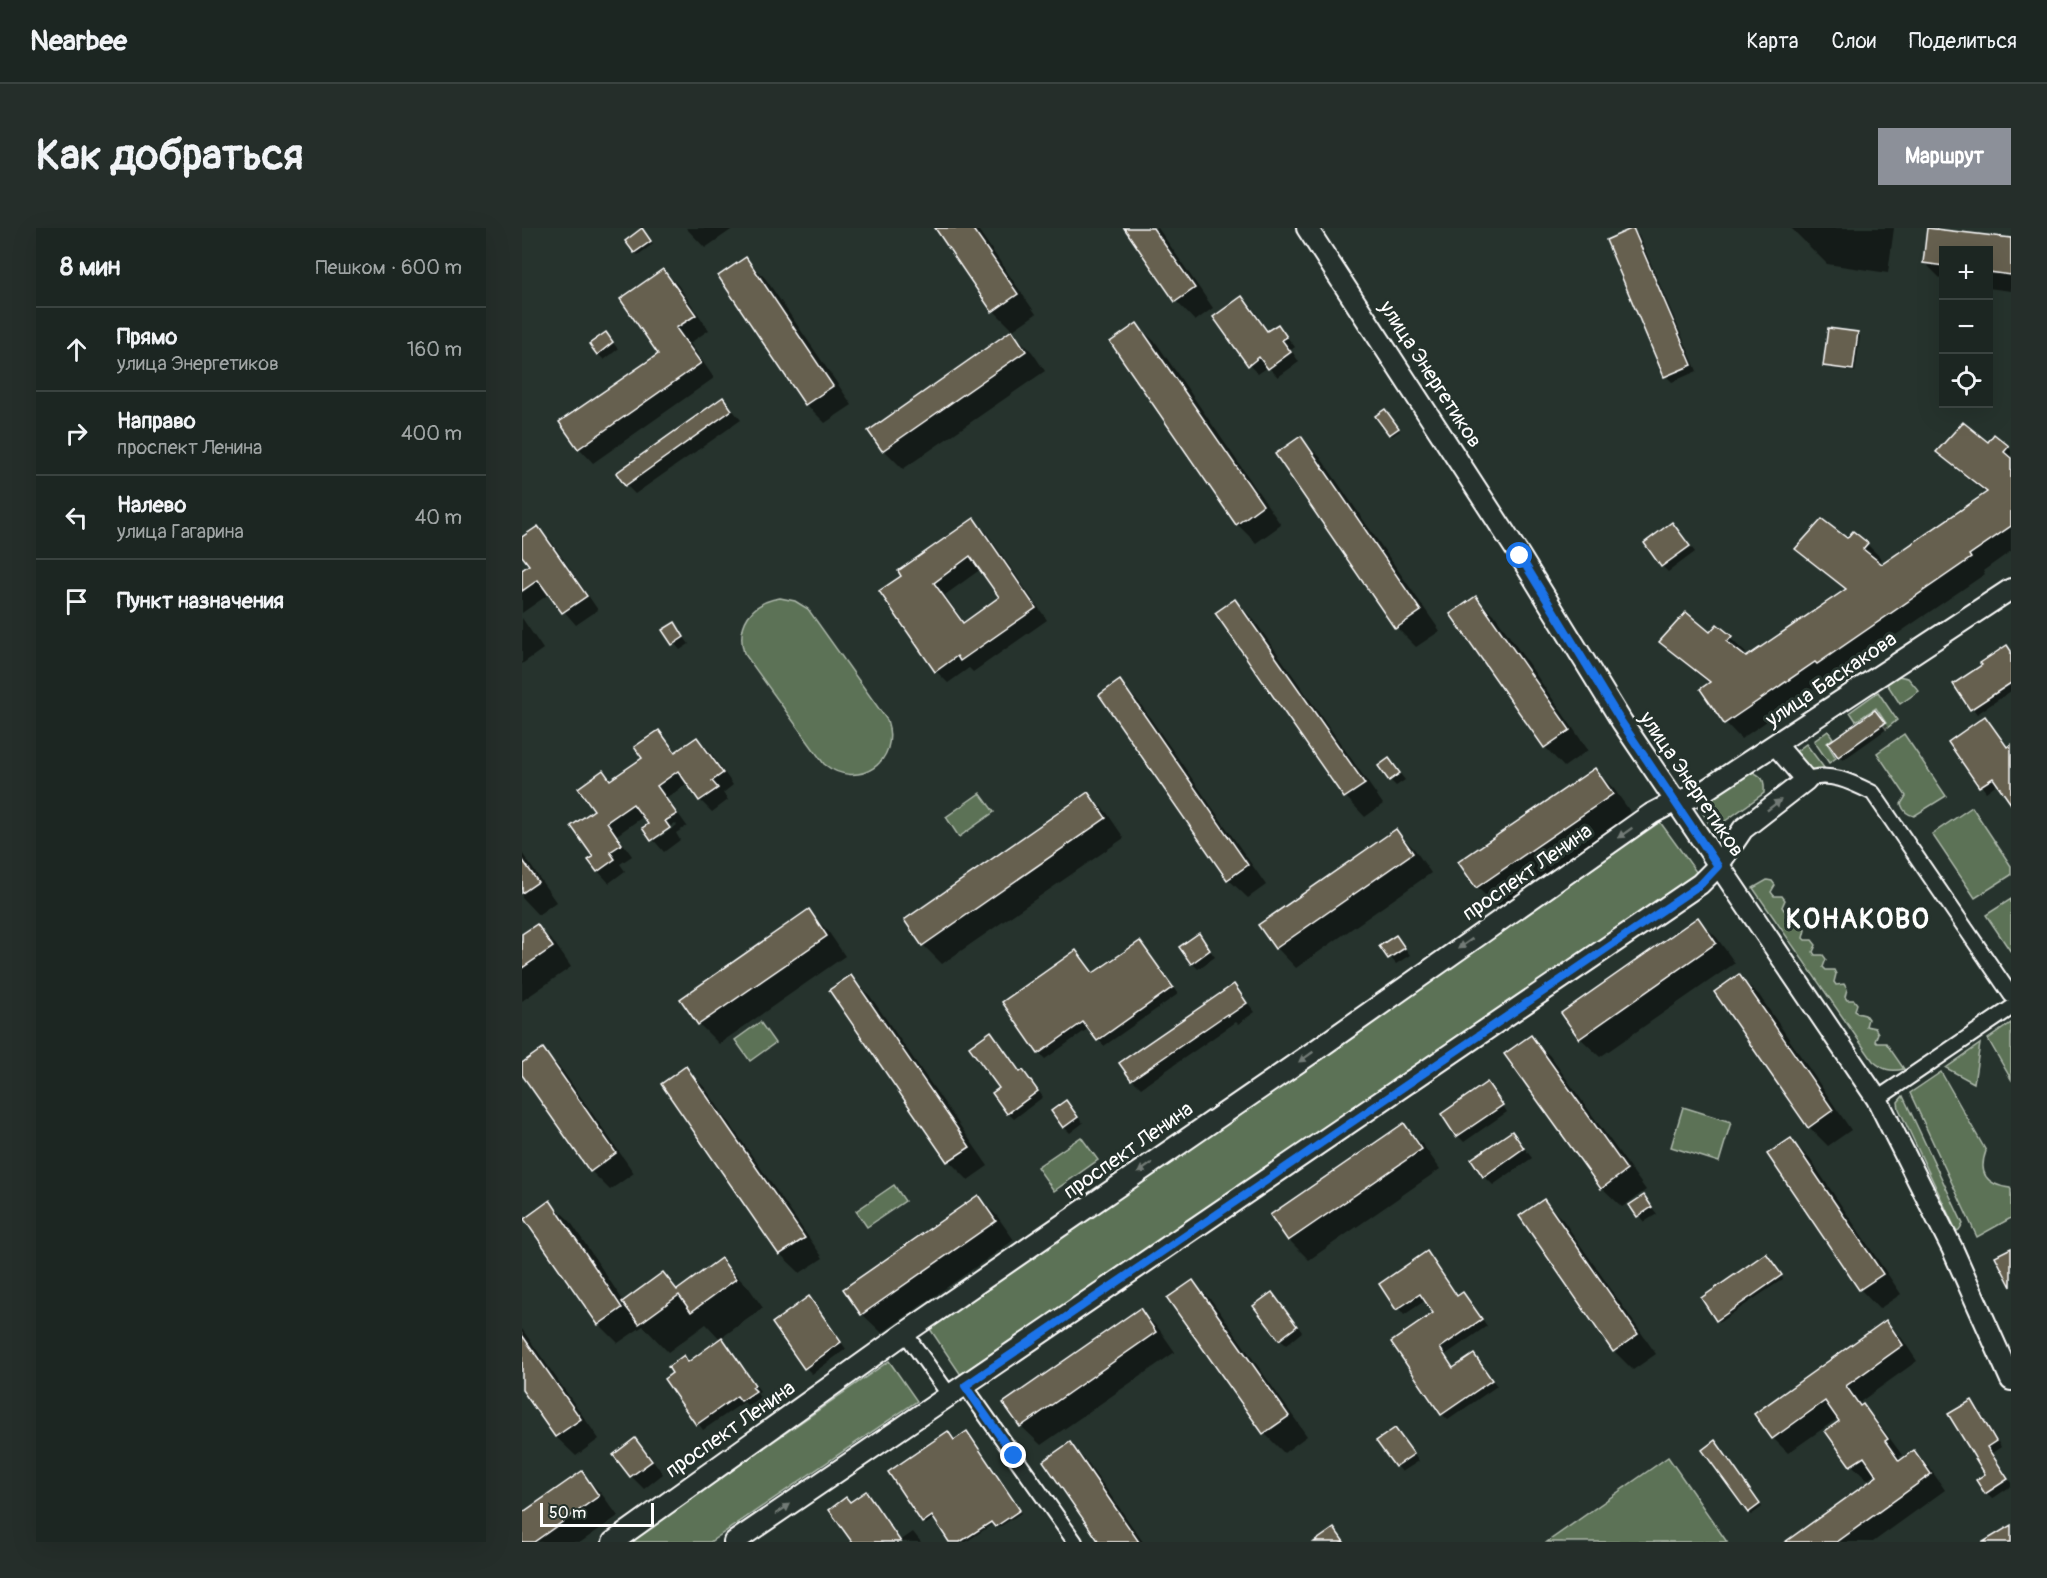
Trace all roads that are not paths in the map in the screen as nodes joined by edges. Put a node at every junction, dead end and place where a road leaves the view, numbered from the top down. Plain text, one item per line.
1 (1307, 228) edge
2 (2011, 589) edge
3 (1776, 745) junction
4 (1806, 780) junction
5 (1674, 802) junction
6 (1718, 866) junction
7 (2011, 995) edge
8 (2011, 1008) edge
9 (1876, 1099) junction
10 (905, 1333) junction
11 (2011, 1380) edge
12 (957, 1391) junction
13 (612, 1542) edge
14 (734, 1542) edge
15 (1075, 1542) edge

1 - 5 street, улица Энергетиков
2 - 3 street, улица Баскакова
3 - 4 street
3 - 5 street, улица Баскакова
6 -> 4 street
4 - 7 street
5 - 6 street, улица Энергетиков
5 -> 10 street, проспект Ленина
6 - 9 street, улица Энергетиков
6 - 12 street
8 - 9 street
9 - 11 street, улица Энергетиков
10 - 12 street
10 - 13 street, проспект Ленина
14 -> 12 street
12 - 15 street

